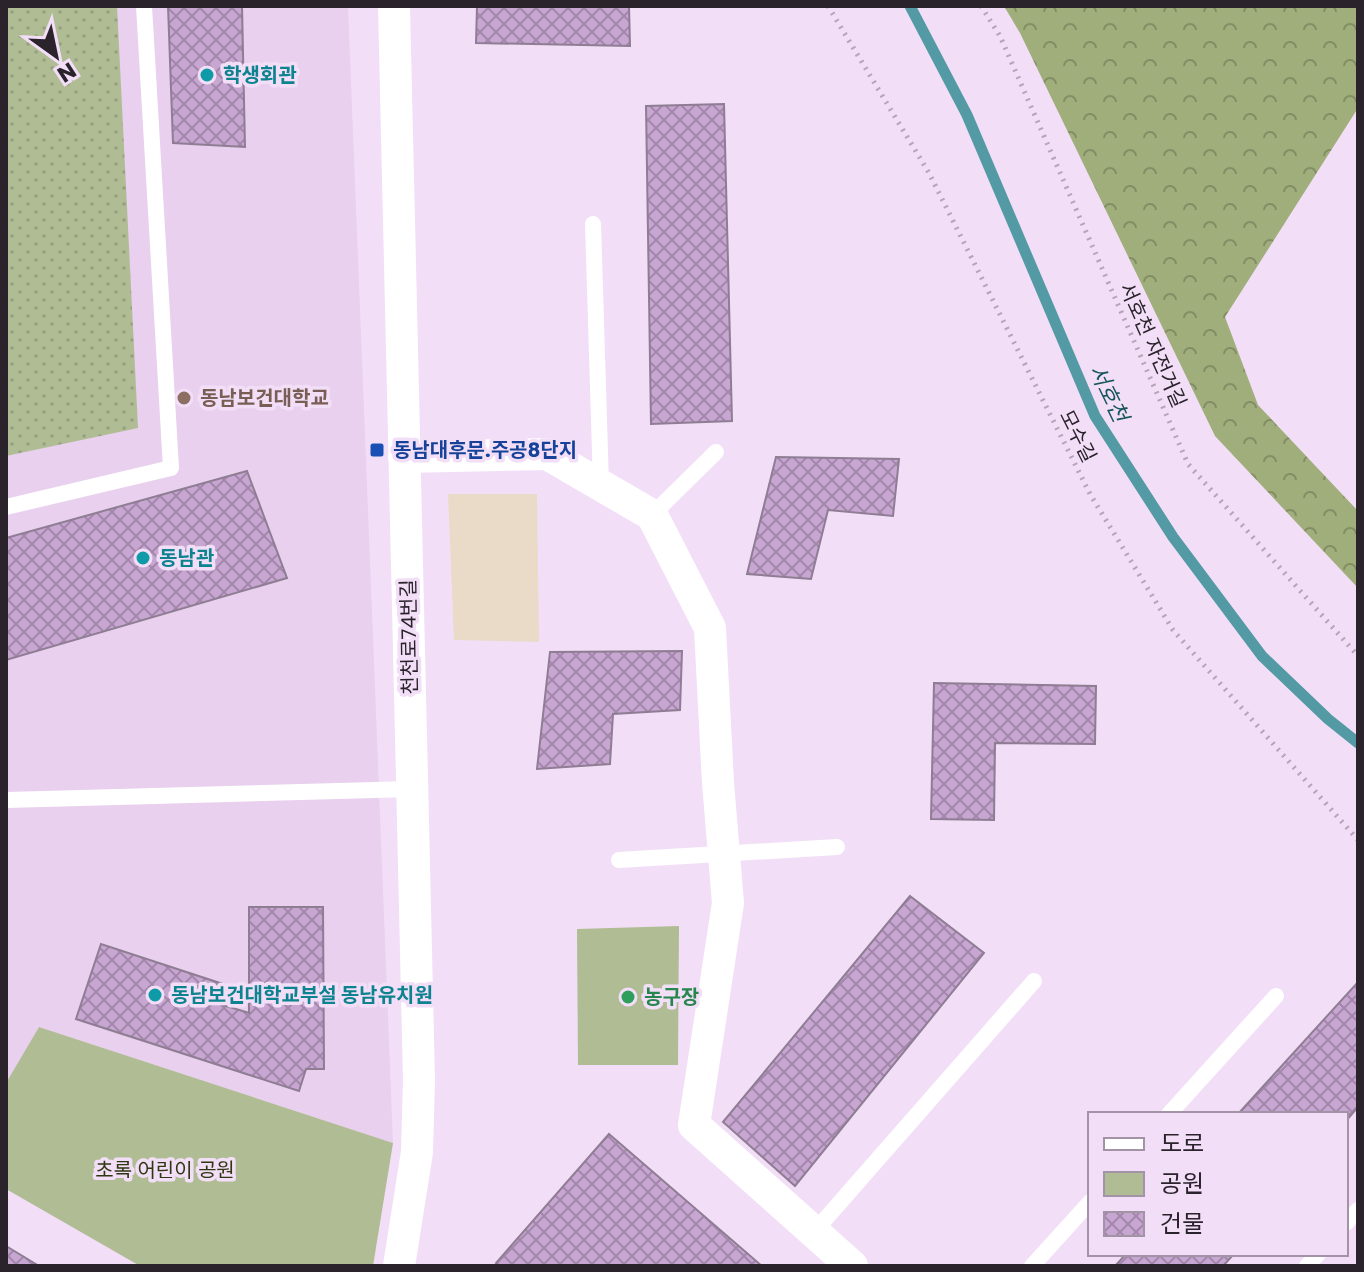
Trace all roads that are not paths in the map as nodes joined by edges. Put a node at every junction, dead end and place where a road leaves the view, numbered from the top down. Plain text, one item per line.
1 (144, 6) edge
2 (394, 6) edge
3 (593, 224) dead end
4 (716, 452) dead end
5 (404, 457) junction
6 (601, 485) junction
7 (6, 507) edge
8 (652, 515) junction
9 (412, 789) junction
10 (6, 800) edge
11 (837, 847) dead end
12 (723, 853) junction
13 (619, 860) dead end
14 (1034, 981) dead end
15 (1276, 996) dead end
16 (1171, 1112) edge
17 (1088, 1204) edge
18 (814, 1232) junction
19 (399, 1266) edge
20 (852, 1266) edge
21 (1032, 1266) edge

1 - 7 lane
2 - 5 street, 천천로74번길
3 - 6 lane
4 - 8 lane
5 - 6 street
5 - 9 street, 천천로74번길
6 - 8 street
8 - 12 street
9 - 10 lane
9 - 19 street, 천천로74번길
11 - 12 lane
12 - 13 lane
12 - 18 street
14 - 18 lane
15 - 16 lane
17 - 21 lane
18 - 20 street

